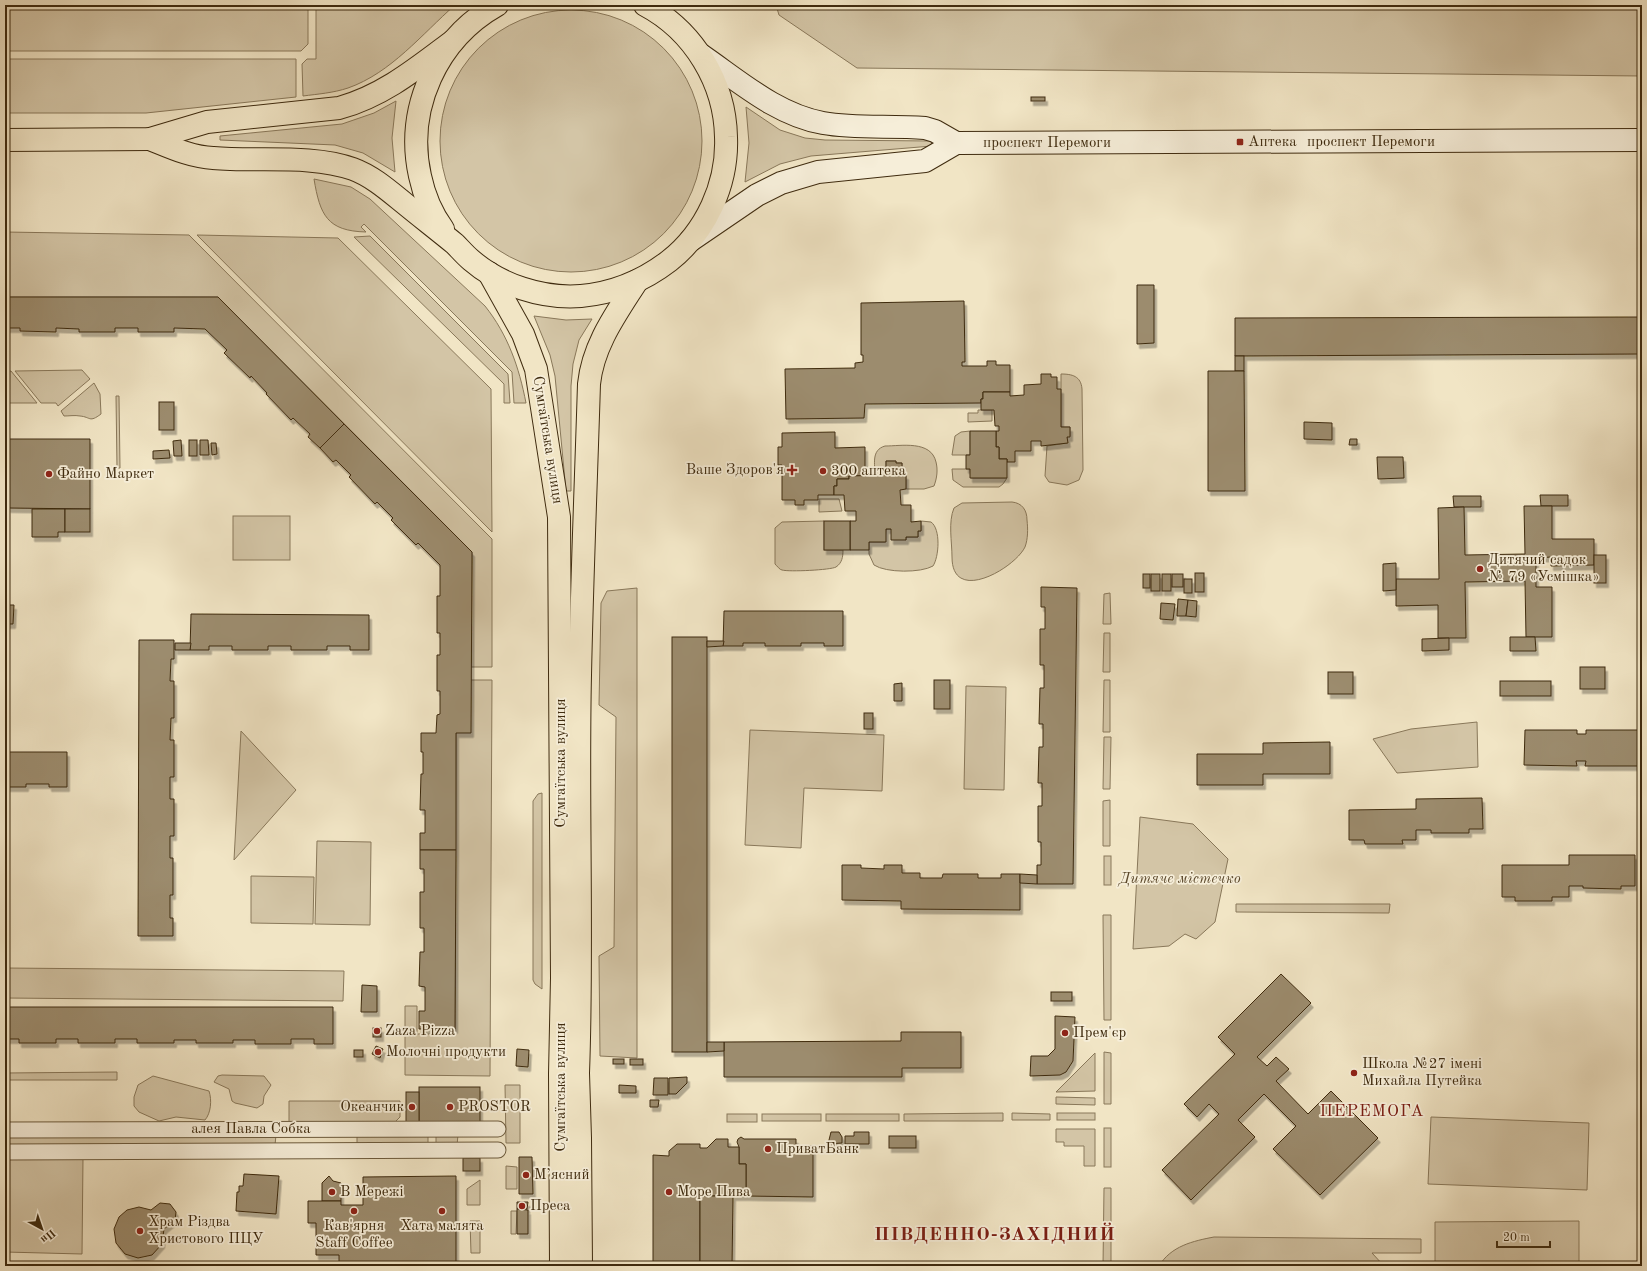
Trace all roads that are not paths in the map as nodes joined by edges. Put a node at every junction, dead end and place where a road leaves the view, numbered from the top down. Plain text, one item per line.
1 (497, 5) edge
2 (645, 5) edge
3 (452, 41) junction
4 (701, 55) junction
5 (5, 140) edge
6 (150, 140) junction
7 (1642, 140) edge
8 (956, 143) junction
9 (690, 241) junction
10 (455, 245) junction
11 (489, 273) junction
12 (637, 281) junction
13 (498, 1129) dead end
14 (5, 1130) edge
15 (498, 1150) dead end
16 (5, 1152) edge
17 (561, 1266) edge
18 (581, 1266) edge

1 - 3 main road
2 - 4 main road
3 - 6 main road
3 - 10 main road
4 - 8 main road
4 - 9 main road
5 - 6 main road
6 - 10 main road
7 - 8 main road, проспект Перемоги
8 - 9 main road
9 - 12 main road
10 - 11 main road
11 - 12 main road
11 - 17 main road, Сумгаїтська вулиця
12 - 18 main road, Сумгаїтська вулиця
13 - 14 street, алея Павла Собка
15 - 16 street, алея Павла Собка

